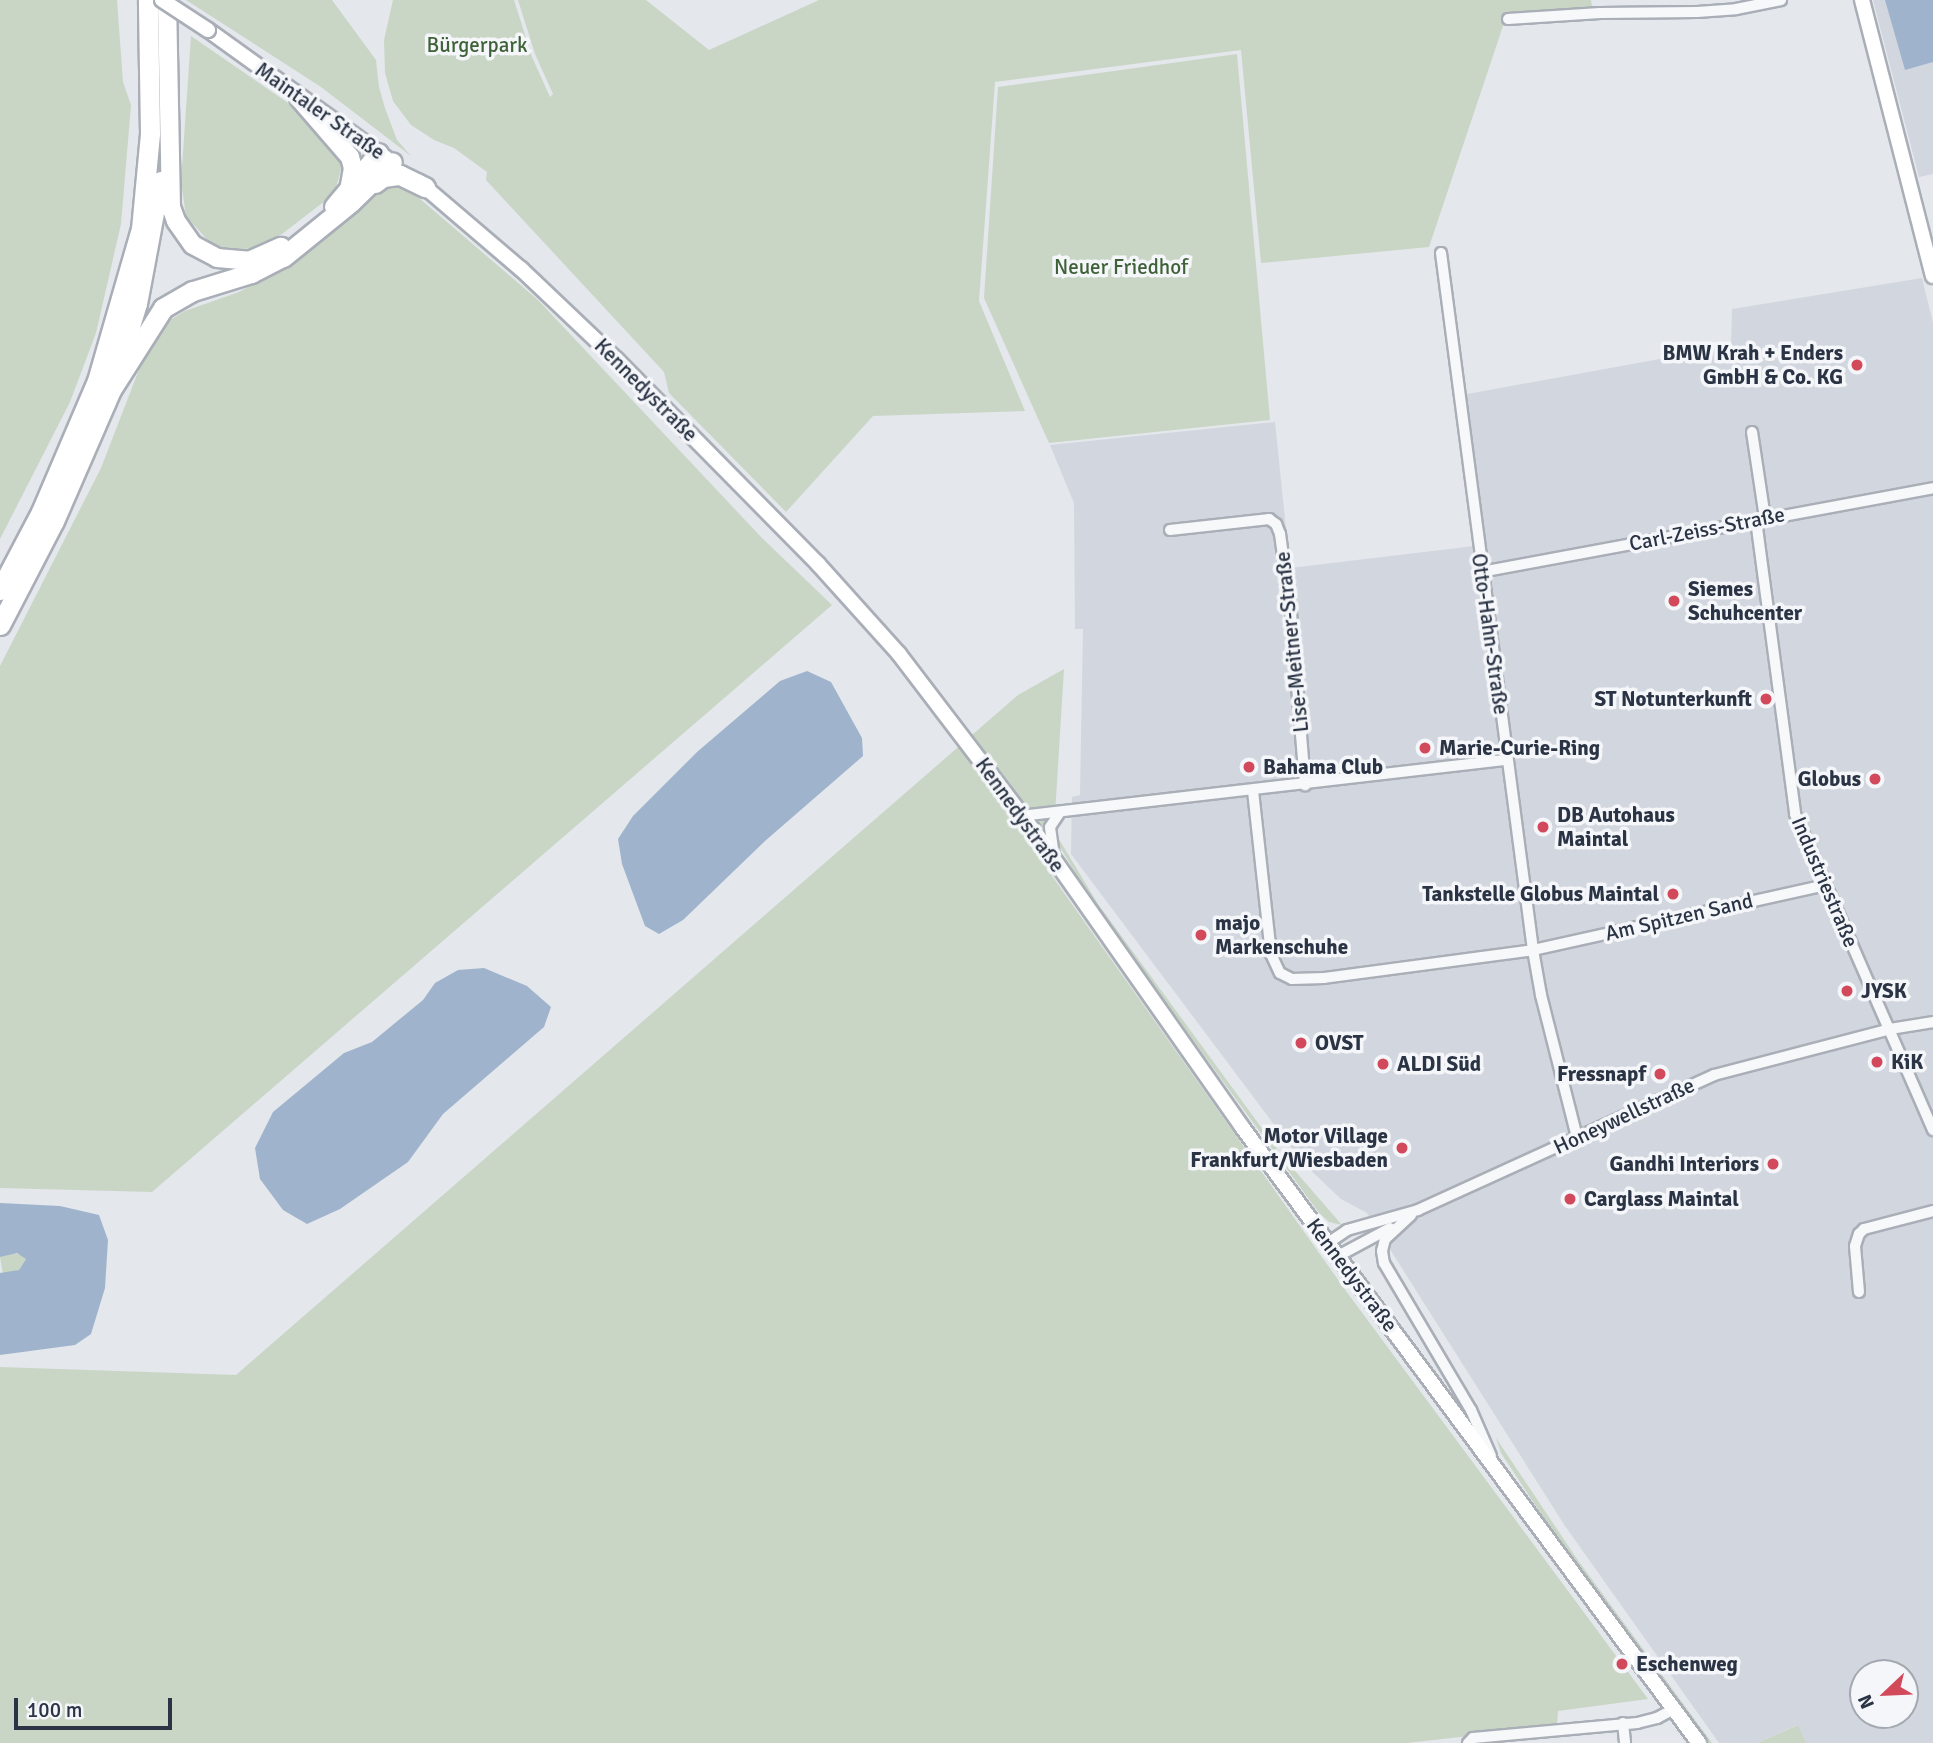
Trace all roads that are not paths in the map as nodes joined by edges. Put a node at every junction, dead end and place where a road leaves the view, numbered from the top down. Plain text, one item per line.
1 (148, 0) edge
2 (164, 0) edge
3 (1781, 0) edge
4 (1862, 0) edge
5 (1508, 19) dead end
6 (299, 98) junction
7 (169, 122) junction
8 (386, 158) junction
9 (425, 187) junction
10 (355, 192) junction
11 (472, 226) joint
12 (1441, 253) dead end
13 (1933, 276) edge
14 (111, 390) junction
15 (1752, 432) dead end
16 (1933, 488) edge
17 (1760, 519) junction
18 (1170, 530) dead end
19 (1481, 572) junction
20 (0, 590) edge
21 (0, 625) edge
22 (1506, 760) junction
23 (1305, 785) junction
24 (1253, 790) junction
25 (1060, 812) junction
26 (1021, 816) junction
27 (1055, 863) junction
28 (1825, 885) junction
29 (1533, 950) junction
30 (1933, 1022) edge
31 (1890, 1029) junction
32 (1933, 1130) edge
33 (1577, 1137) junction
34 (1418, 1210) junction
35 (1933, 1211) edge
36 (1399, 1224) junction
37 (1328, 1243) junction
38 (1338, 1256) junction
39 (1859, 1292) dead end
40 (1495, 1465) junction
41 (1674, 1709) junction
42 (1623, 1723) junction
43 (1468, 1743) edge
44 (1625, 1743) edge
45 (1699, 1743) edge

1 - 20 highway
2 - 6 main road, Maintaler Straße, bridge
2 - 7 highway
3 - 5 street
4 - 13 main road
6 - 8 main road, Maintaler Straße
6 - 10 highway
7 - 10 highway
7 - 14 highway
8 - 9 main road, Maintaler Straße
8 - 10 highway
9 - 10 highway
9 - 11 main road, Maintaler Straße
10 - 14 highway
11 - 26 main road, Kennedystraße
12 - 19 street, Otto-Hahn-Straße
14 - 21 highway
15 - 17 street, Industriestraße
16 - 17 street, Carl-Zeiss-Straße
17 - 19 street, Carl-Zeiss-Straße
17 - 28 street, Industriestraße
18 - 23 street, Lise-Meitner-Straße
19 - 22 street, Otto-Hahn-Straße
22 - 23 street
22 - 29 street, Otto-Hahn-Straße
23 - 24 street
24 - 25 street
24 - 29 street
25 - 26 street
25 - 27 street
26 - 27 main road, Kennedystraße
27 - 37 main road, Kennedystraße
28 - 29 street, Am Spitzen Sand
28 - 31 street, Industriestraße
29 - 33 street, Otto-Hahn-Straße
30 - 31 street, Honeywellstraße
31 - 32 street, Industriestraße
31 - 33 street, Honeywellstraße
33 - 34 street, Honeywellstraße
34 - 36 street, Kennedystraße
34 - 37 street, Honeywellstraße
35 - 39 street
36 - 38 street
36 - 40 street, Kennedystraße
37 - 38 main road, Kennedystraße
38 - 40 main road, Kennedystraße
40 - 41 main road, Kennedystraße
41 - 42 street
41 - 45 main road, Kennedystraße
42 - 43 street
42 - 44 street

